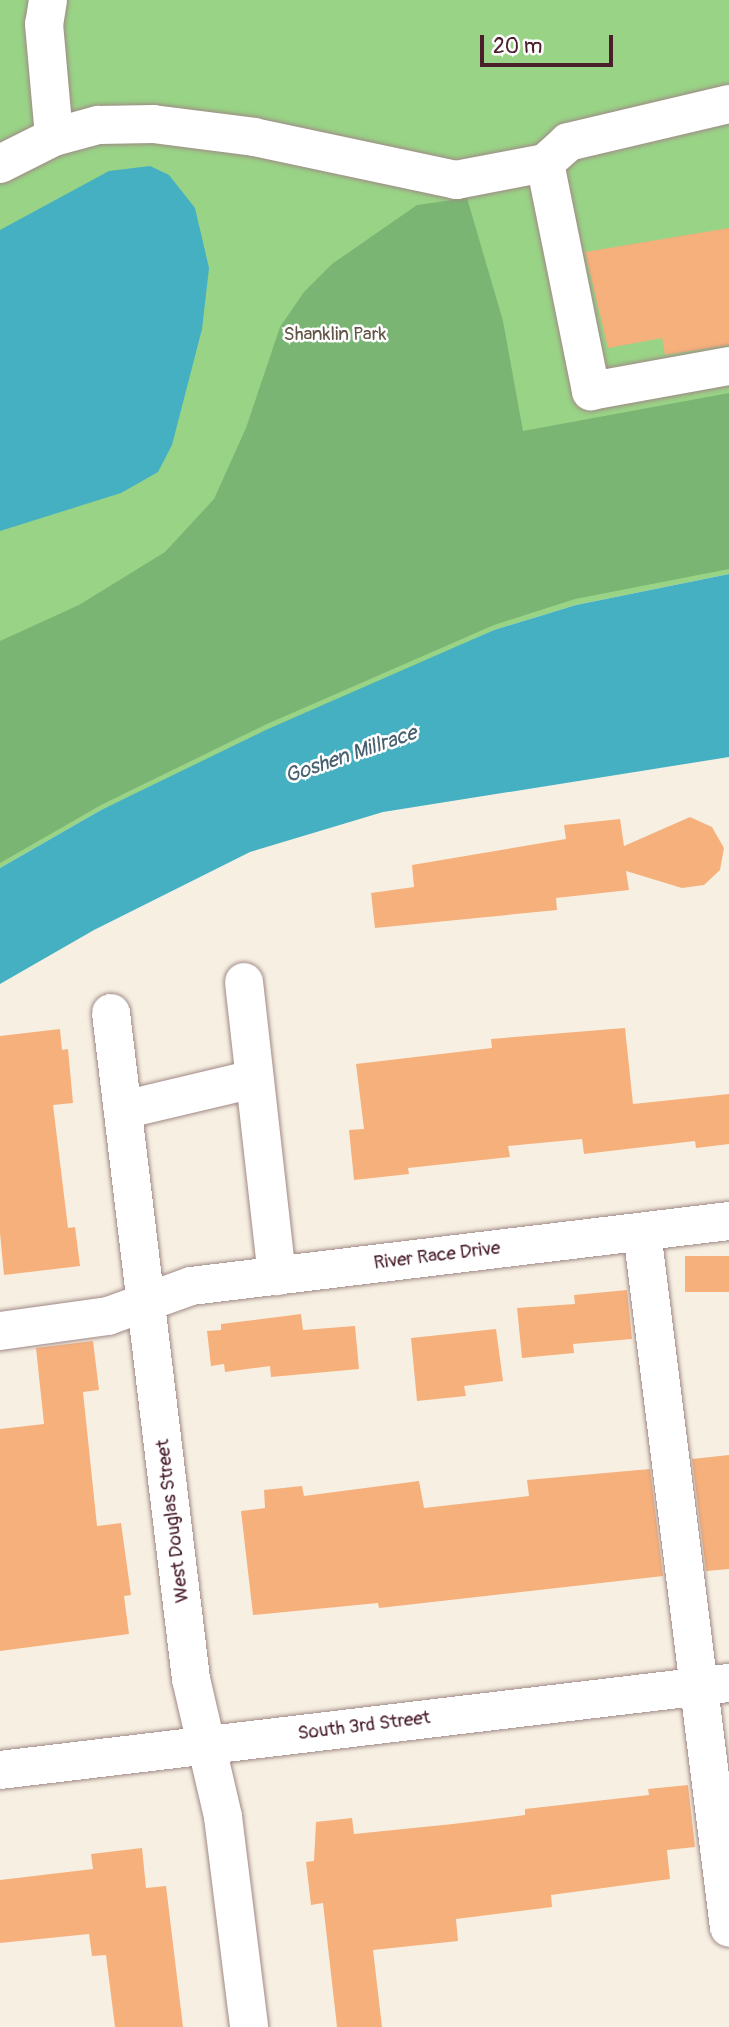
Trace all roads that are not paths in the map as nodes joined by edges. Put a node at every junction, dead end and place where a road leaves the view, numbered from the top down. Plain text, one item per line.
1 (48, 0) edge
2 (729, 104) edge
3 (54, 137) junction
4 (545, 163) junction
5 (0, 164) edge
6 (729, 366) edge
7 (244, 982) dead end
8 (111, 1013) dead end
9 (254, 1079) junction
10 (123, 1110) junction
11 (729, 1221) edge
12 (642, 1232) junction
13 (277, 1276) junction
14 (147, 1302) junction
15 (0, 1331) edge
16 (714, 1684) edge
17 (207, 1745) junction
18 (0, 1770) edge
19 (729, 1928) edge
20 (249, 2027) edge

1 - 3 street
2 - 4 street
3 - 4 street
3 - 5 street
4 - 6 street
7 - 9 street
8 - 10 street, West Douglas Street
9 - 10 street
9 - 13 street
10 - 14 street, West Douglas Street
11 - 12 street, River Race Drive
12 - 13 street, River Race Drive
12 - 16 street
13 - 14 street, River Race Drive
14 - 15 street, River Race Drive
14 - 17 street, West Douglas Street
16 - 17 street, South 3rd Street
16 - 19 street
17 - 18 street, South 3rd Street
17 - 20 street, West Douglas Street

